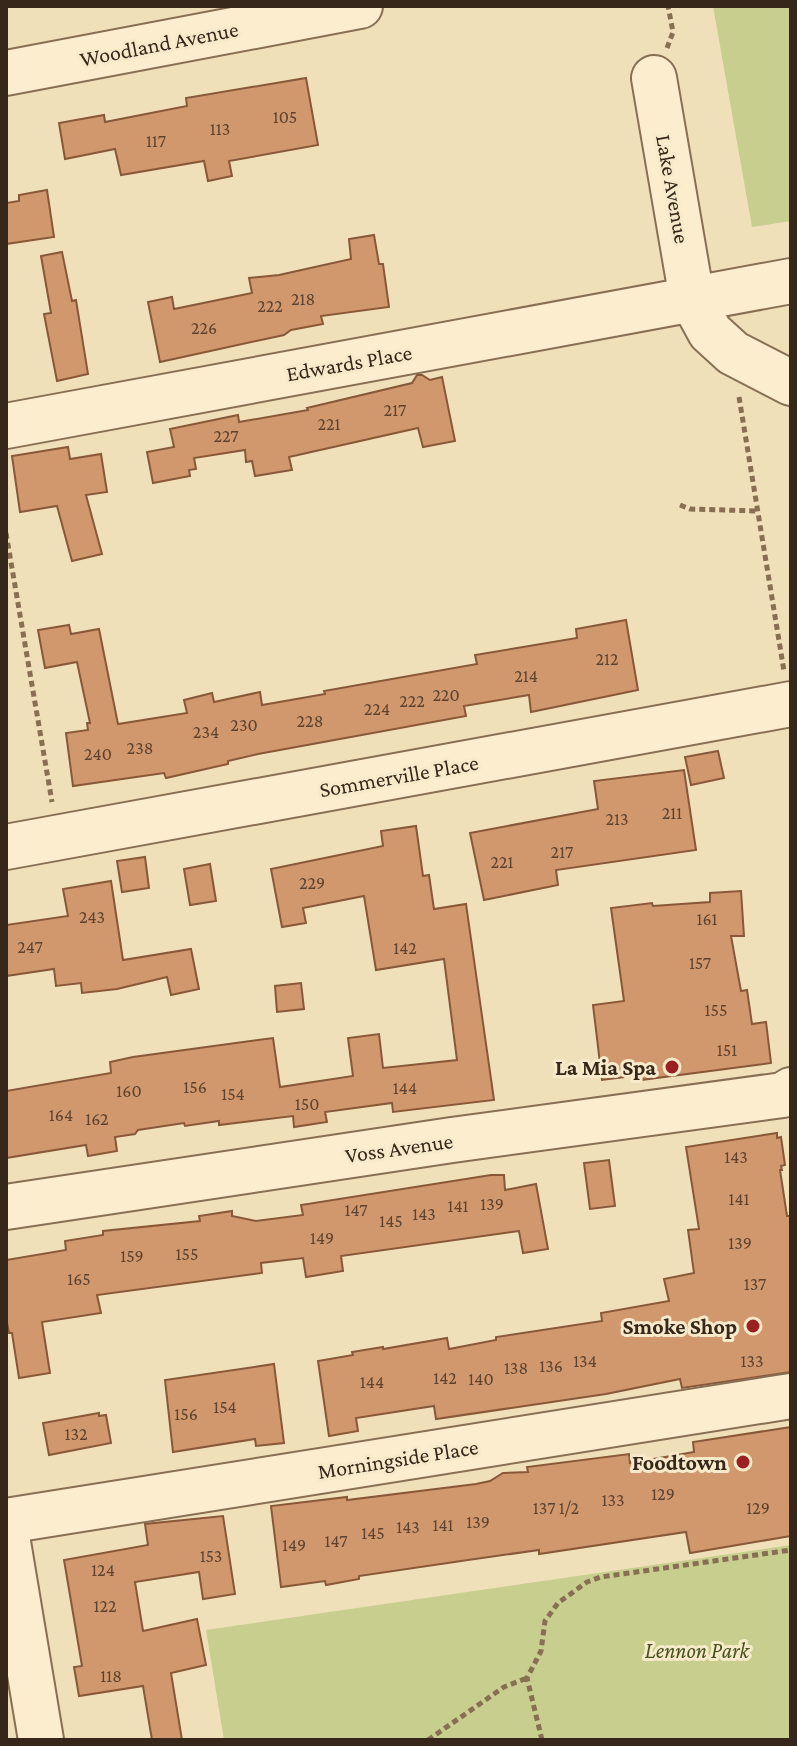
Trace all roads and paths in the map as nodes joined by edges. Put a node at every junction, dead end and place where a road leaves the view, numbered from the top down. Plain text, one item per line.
1 (360, 6) edge
2 (668, 6) edge
3 (673, 32) dead end
4 (6, 73) edge
5 (654, 78) dead end
6 (791, 281) edge
7 (692, 299) junction
8 (791, 383) edge
9 (737, 384) dead end
10 (6, 426) edge
11 (680, 505) dead end
12 (758, 511) junction
13 (6, 533) edge
14 (788, 693) edge
15 (58, 838) junction
16 (6, 847) edge
17 (791, 1090) edge
18 (6, 1207) edge
19 (791, 1396) edge
20 (6, 1521) edge
21 (6, 1530) edge
22 (791, 1550) edge
23 (527, 1678) junction
24 (41, 1740) edge
25 (428, 1740) edge
26 (542, 1740) edge

1 - 4 street, Woodland Avenue
2 - 3 path
5 - 7 street, Lake Avenue
6 - 7 street, Edwards Place
7 - 8 street, Lake Avenue
7 - 10 street, Edwards Place
9 - 12 path
11 - 12 path
12 - 14 path
13 - 15 path
14 - 15 street, Sommerville Place
15 - 16 street, Sommerville Place
17 - 18 street, Voss Avenue
19 - 20 street, Morningside Place
21 - 24 street
22 - 23 path
23 - 25 path
23 - 26 path

